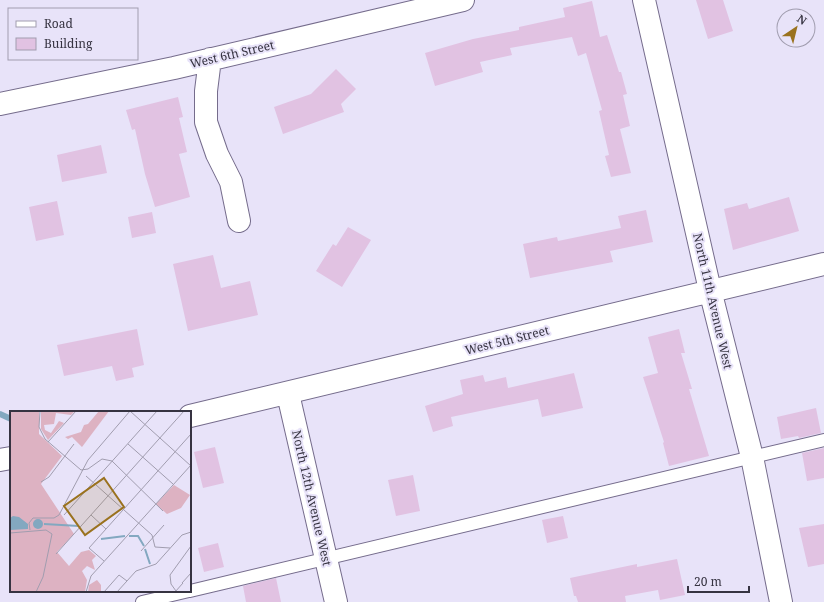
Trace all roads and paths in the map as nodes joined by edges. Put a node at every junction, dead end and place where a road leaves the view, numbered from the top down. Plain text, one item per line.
1 (463, 0) edge
2 (644, 0) edge
3 (210, 59) junction
4 (0, 104) edge
5 (239, 221) dead end
6 (824, 264) edge
7 (710, 290) junction
8 (288, 394) junction
9 (191, 416) edge
10 (824, 440) edge
11 (752, 457) junction
12 (10, 458) edge
13 (0, 460) edge
14 (325, 559) junction
15 (191, 591) edge
16 (186, 592) edge
17 (142, 602) edge
18 (336, 602) edge
19 (781, 602) edge

1 - 3 street, West 6th Street
2 - 7 street, North 11th Avenue West
3 - 4 street, West 6th Street
3 - 5 street
6 - 7 street, West 5th Street
7 - 8 street, West 5th Street
7 - 11 street, North 11th Avenue West
8 - 9 street, West 5th Street
8 - 14 street, North 12th Avenue West
10 - 11 lane
11 - 14 lane
11 - 19 street, North 11th Avenue West
12 - 13 street
14 - 15 lane
14 - 18 street, North 12th Avenue West
16 - 17 lane

